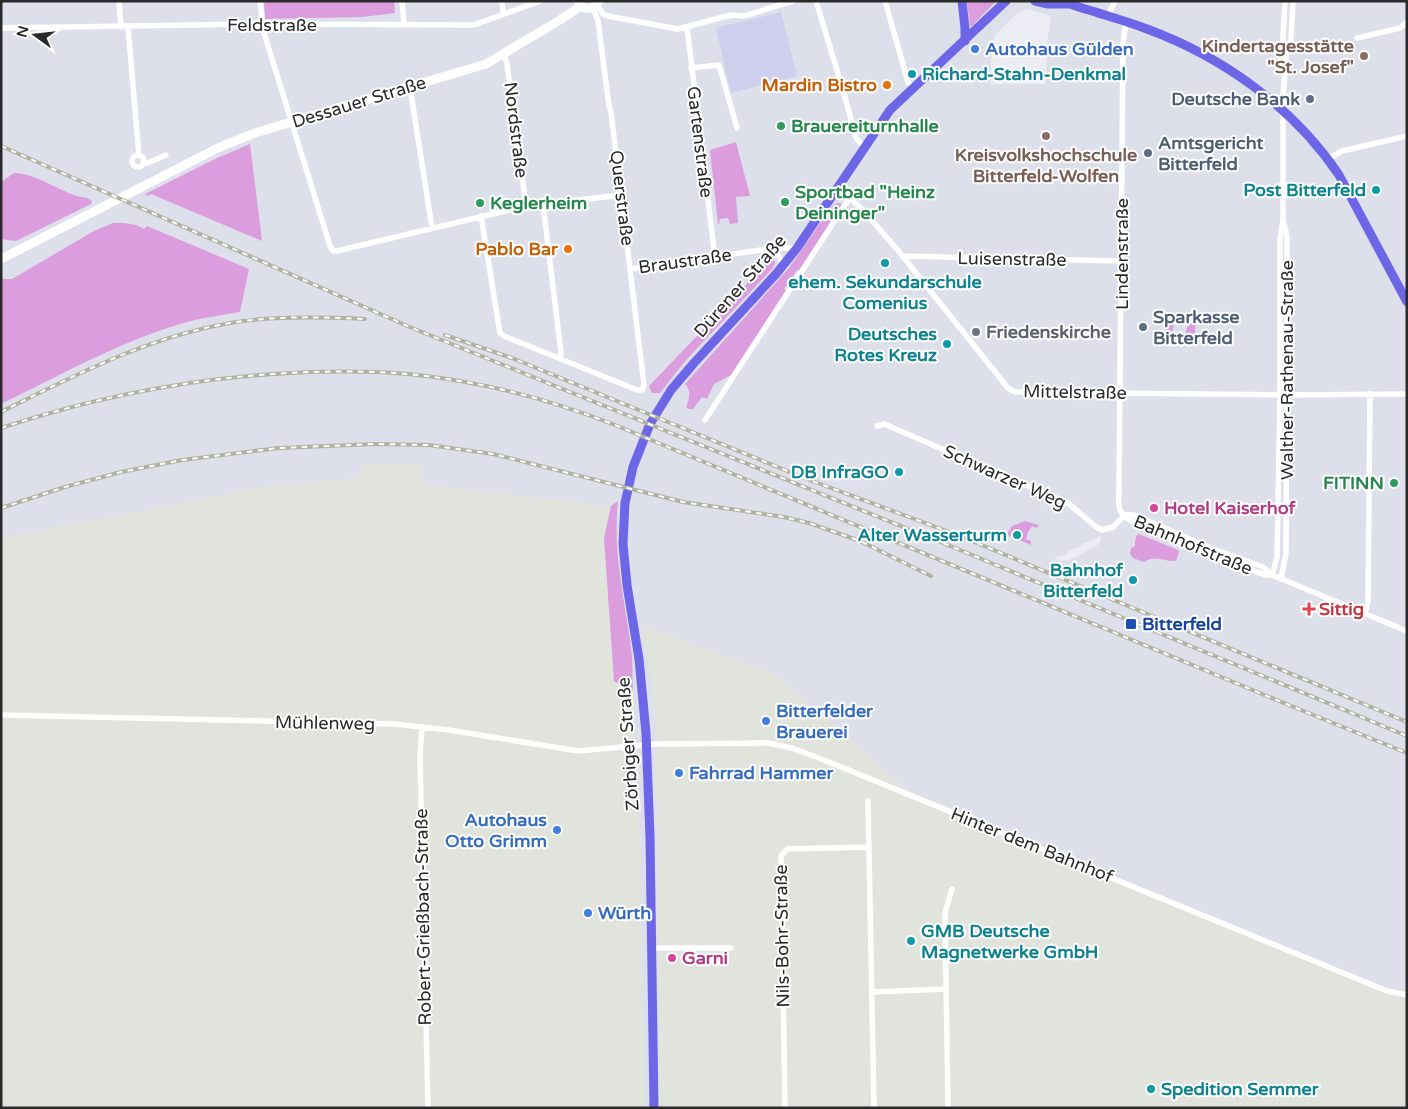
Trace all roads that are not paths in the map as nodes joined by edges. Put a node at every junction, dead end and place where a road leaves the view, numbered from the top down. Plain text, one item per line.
1 (119, 1) edge
2 (260, 1) edge
3 (402, 1) edge
4 (502, 1) edge
5 (540, 1) edge
6 (793, 1) edge
7 (816, 1) edge
8 (885, 1) edge
9 (962, 1) edge
10 (1006, 1) edge
11 (1035, 1) edge
12 (1114, 1) edge
13 (1285, 1) edge
14 (1293, 1) edge
15 (1066, 3) edge
16 (579, 4) edge
17 (596, 4) edge
18 (503, 14) junction
19 (1108, 16) junction
20 (1126, 22) junction
21 (1407, 22) edge
22 (404, 24) junction
23 (262, 25) junction
24 (125, 27) junction
25 (687, 27) junction
26 (1, 28) edge
27 (1357, 38) dead end
28 (964, 42) junction
29 (504, 54) junction
30 (1286, 56) junction
31 (692, 68) junction
32 (410, 87) junction
33 (913, 88) junction
34 (1284, 111) junction
35 (291, 123) junction
36 (737, 128) dead end
37 (1407, 136) edge
38 (864, 147) junction
39 (166, 155) dead end
40 (139, 156) junction
41 (1328, 159) junction
42 (143, 163) junction
43 (838, 188) junction
44 (622, 194) junction
45 (850, 197) junction
46 (543, 204) junction
47 (526, 206) junction
48 (481, 216) junction
49 (432, 228) junction
50 (797, 248) junction
51 (770, 250) junction
52 (902, 256) junction
53 (715, 258) junction
54 (1, 259) edge
55 (1122, 261) junction
56 (783, 265) junction
57 (630, 269) junction
58 (1407, 302) edge
59 (560, 359) junction
60 (671, 390) joint
61 (1120, 392) junction
62 (1370, 394) junction
63 (1407, 394) edge
64 (1283, 395) junction
65 (705, 420) dead end
66 (877, 426) dead end
67 (1125, 515) junction
68 (1272, 575) junction
69 (1281, 579) junction
70 (1365, 614) junction
71 (1407, 631) edge
72 (1, 715) edge
73 (422, 727) junction
74 (647, 745) junction
75 (868, 801) dead end
76 (869, 847) junction
77 (952, 889) dead end
78 (652, 948) junction
79 (731, 948) dead end
80 (946, 989) junction
81 (872, 992) junction
82 (1407, 995) edge
83 (428, 1108) edge
84 (654, 1108) edge
85 (785, 1108) edge
86 (874, 1108) edge
87 (948, 1108) edge

1 - 24 street
2 - 23 street
3 - 22 street
4 - 18 street
5 - 18 street, Feldstraße
6 - 25 street
7 - 38 street
8 - 33 street
9 - 28 main road
10 - 28 main road, Dürener Straße
11 - 15 main road
12 - 19 street
13 - 30 street, Walther-Rathenau-Straße
14 - 30 street, Walther-Rathenau-Straße
15 - 19 main road
16 - 17 street, Dessauer Straße
16 - 29 street, Dessauer Straße
17 - 25 street
17 - 44 street, Querstraße
18 - 22 street, Feldstraße
19 - 20 main road
20 - 34 main road
20 - 55 street, Lindenstraße
21 - 27 street
22 - 23 street, Feldstraße
23 - 24 street, Feldstraße
23 - 35 street
24 - 26 street, Feldstraße
24 - 40 street
25 - 31 street, Gartenstraße
28 - 33 main road, Dürener Straße
29 - 32 street, Dessauer Straße
29 - 47 street, Nordstraße
30 - 34 street, Walther-Rathenau-Straße
31 - 36 street
31 - 53 street, Gartenstraße
32 - 35 street, Dessauer Straße
32 - 49 street
33 - 38 main road, Dürener Straße
34 - 41 main road
34 - 64 street, Walther-Rathenau-Straße
35 - 49 street
35 - 54 street, Dessauer Straße
37 - 41 street
38 - 43 main road, Dürener Straße
39 - 42 street
40 - 42 street
40 - 42 street
41 - 58 main road
43 - 45 street, Mittelstraße
43 - 50 main road, Dürener Straße
44 - 46 street
44 - 57 street, Querstraße
45 - 52 street, Mittelstraße
45 - 65 street, Dürener Straße
46 - 47 street
46 - 59 street
47 - 48 street
48 - 49 street
48 - 59 street
50 - 51 street, Braustraße
50 - 56 main road, Dürener Straße
51 - 53 street, Braustraße
51 - 56 street
52 - 55 street, Luisenstraße
52 - 61 street, Mittelstraße
53 - 57 street, Braustraße
55 - 61 street, Lindenstraße
56 - 60 main road, Dürener Straße
57 - 59 street, Querstraße
60 - 74 main road, Zörbiger Straße
61 - 64 street, Mittelstraße
61 - 67 street, Lindenstraße
62 - 63 street, Mittelstraße
62 - 64 street, Mittelstraße
62 - 70 street
64 - 68 street, Walther-Rathenau-Straße
64 - 69 street, Walther-Rathenau-Straße
66 - 67 street, Schwarzer Weg
67 - 68 street, Bahnhofstraße
68 - 69 street, Bahnhofstraße
69 - 70 street, Bahnhofstraße
70 - 71 street, Bahnhofstraße
72 - 73 street, Mühlenweg
73 - 74 street, Mühlenweg
73 - 83 street, Robert-Grießbach-Straße
74 - 78 main road, Zörbiger Straße
74 - 82 street, Hinter dem Bahnhof
75 - 76 street
76 - 81 street
76 - 85 street, Nils-Bohr-Straße
77 - 80 street
78 - 79 street
78 - 84 main road, Zörbiger Straße
80 - 81 street
80 - 87 street
81 - 86 street

